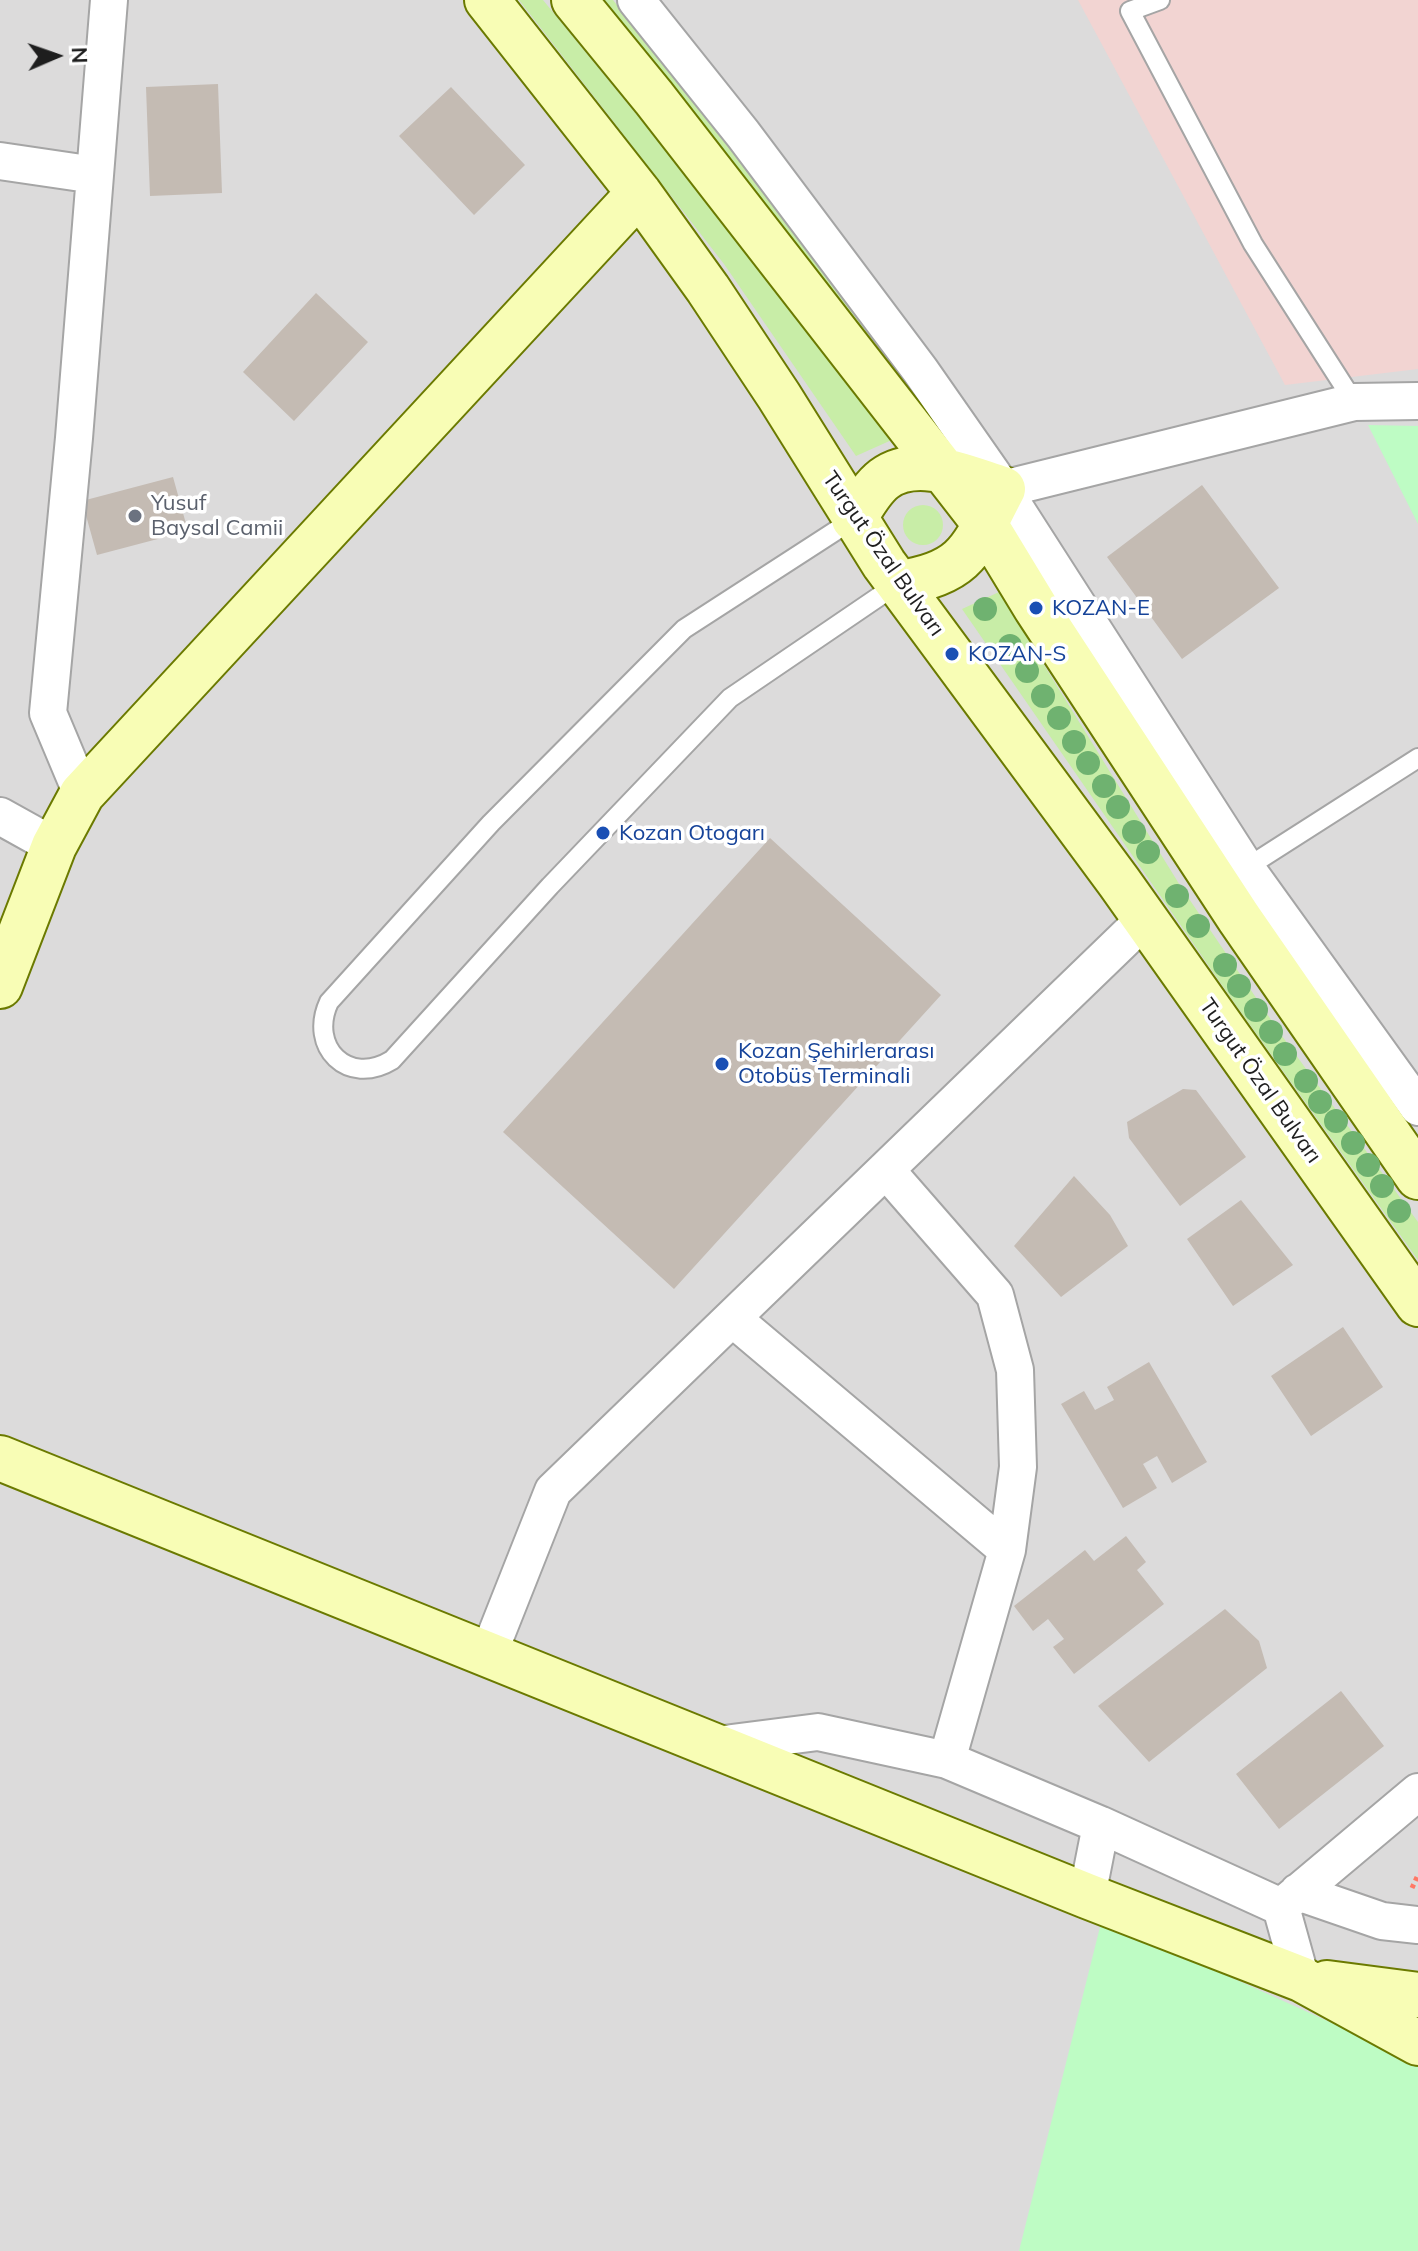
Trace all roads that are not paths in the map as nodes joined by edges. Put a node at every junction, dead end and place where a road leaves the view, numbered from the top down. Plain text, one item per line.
1 (109, 0) edge
2 (487, 0) edge
3 (574, 0) edge
4 (636, 0) edge
5 (1160, 0) edge
6 (0, 161) edge
7 (95, 175) junction
8 (639, 193) junction
9 (1418, 401) edge
10 (1354, 402) junction
11 (946, 472) junction
12 (994, 506) junction
13 (854, 519) junction
14 (899, 583) junction
15 (1418, 758) edge
16 (82, 794) junction
17 (0, 816) edge
18 (54, 846) junction
19 (1246, 868) junction
20 (1145, 919) junction
21 (0, 986) edge
22 (1418, 1107) edge
23 (886, 1170) junction
24 (1418, 1177) edge
25 (1418, 1304) edge
26 (732, 1318) junction
27 (0, 1458) edge
28 (1007, 1550) junction
29 (488, 1655) junction
30 (716, 1745) junction
31 (947, 1760) junction
32 (1418, 1792) edge
33 (1101, 1825) junction
34 (1087, 1896) junction
35 (1290, 1900) junction
36 (1418, 1925) edge
37 (1301, 1979) junction
38 (1418, 1995) edge
39 (1418, 2043) edge

1 - 7 street
2 - 8 main road, Turgut Özal Bulvarı
3 - 11 main road
4 - 12 street
5 - 10 lane
6 - 7 street
7 - 16 street
8 - 13 main road, Turgut Özal Bulvarı
8 - 16 main road
9 - 10 street
10 - 12 street
11 - 12 main road
11 - 13 main road
12 - 14 main road
12 - 19 street
12 - 24 main road
13 - 14 main road, Turgut Özal Bulvarı
13 - 14 lane
14 - 20 main road, Turgut Özal Bulvarı
15 - 19 lane
16 - 18 main road
17 - 18 street
18 - 21 main road
19 - 22 street
20 - 23 street
20 - 25 main road, Turgut Özal Bulvarı
23 - 26 street
23 - 28 street
26 - 28 street
26 - 29 street
27 - 29 main road
28 - 31 street
29 - 30 main road
30 - 31 street
30 - 34 main road
31 - 33 street
32 - 35 street
33 - 34 street
33 - 35 street
34 - 37 main road
35 - 36 street
35 - 37 street
37 - 38 main road
37 - 39 main road

